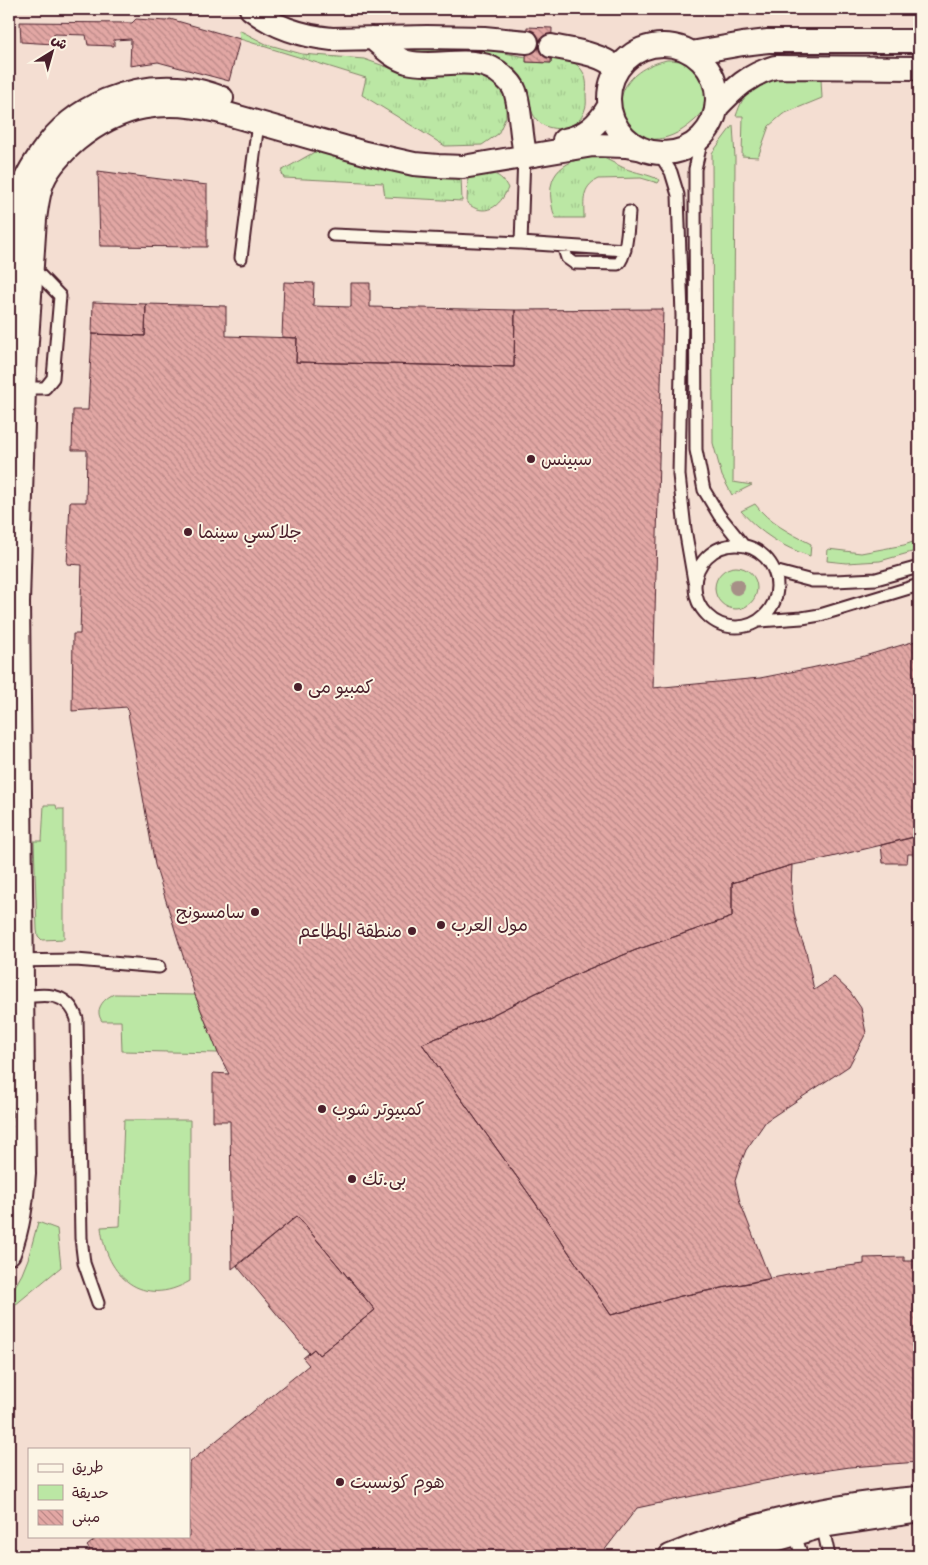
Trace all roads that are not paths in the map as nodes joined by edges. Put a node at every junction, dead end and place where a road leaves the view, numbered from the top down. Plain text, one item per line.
1 (251, 9) edge
2 (372, 38) junction
3 (919, 41) edge
4 (527, 42) dead end
5 (552, 46) dead end
6 (691, 53) junction
7 (617, 68) junction
8 (919, 68) edge
9 (609, 106) junction
10 (716, 108) junction
11 (258, 123) junction
12 (703, 136) junction
13 (651, 151) junction
14 (524, 153) junction
15 (629, 212) dead end
16 (334, 234) dead end
17 (521, 243) junction
18 (563, 246) junction
19 (624, 250) junction
20 (241, 258) dead end
21 (32, 267) junction
22 (14, 383) edge
23 (743, 545) junction
24 (919, 567) edge
25 (774, 571) junction
26 (694, 581) junction
27 (919, 586) edge
28 (759, 621) junction
29 (15, 961) edge
30 (159, 967) dead end
31 (16, 998) edge
32 (9, 1253) edge
33 (98, 1303) dead end
34 (919, 1498) edge
35 (919, 1512) edge
36 (821, 1519) junction
37 (793, 1526) junction
38 (670, 1556) edge
39 (720, 1556) edge
40 (802, 1556) edge
41 (829, 1556) edge

1 - 2 street
2 - 4 street
2 - 14 street
3 - 6 street
5 - 7 street
6 - 7 street
6 - 10 street
7 - 9 street
8 - 10 street
9 - 13 street
9 - 14 street
10 - 12 street
11 - 14 street
11 - 20 lane
11 - 21 street
12 - 13 street
12 - 23 lane
13 - 14 street
13 - 26 lane
14 - 17 lane
14 - 22 street
15 - 19 lane
16 - 17 lane
17 - 18 lane
18 - 19 lane
18 - 19 lane
21 - 22 street
21 - 22 lane
22 - 29 street
23 - 25 lane
23 - 26 lane
24 - 25 lane
25 - 28 lane
26 - 28 lane
27 - 28 lane
29 - 30 lane
29 - 31 street
31 - 32 street
31 - 33 lane
34 - 36 street
35 - 36 street
36 - 37 street
36 - 41 lane
37 - 38 street
37 - 39 street
37 - 40 lane

